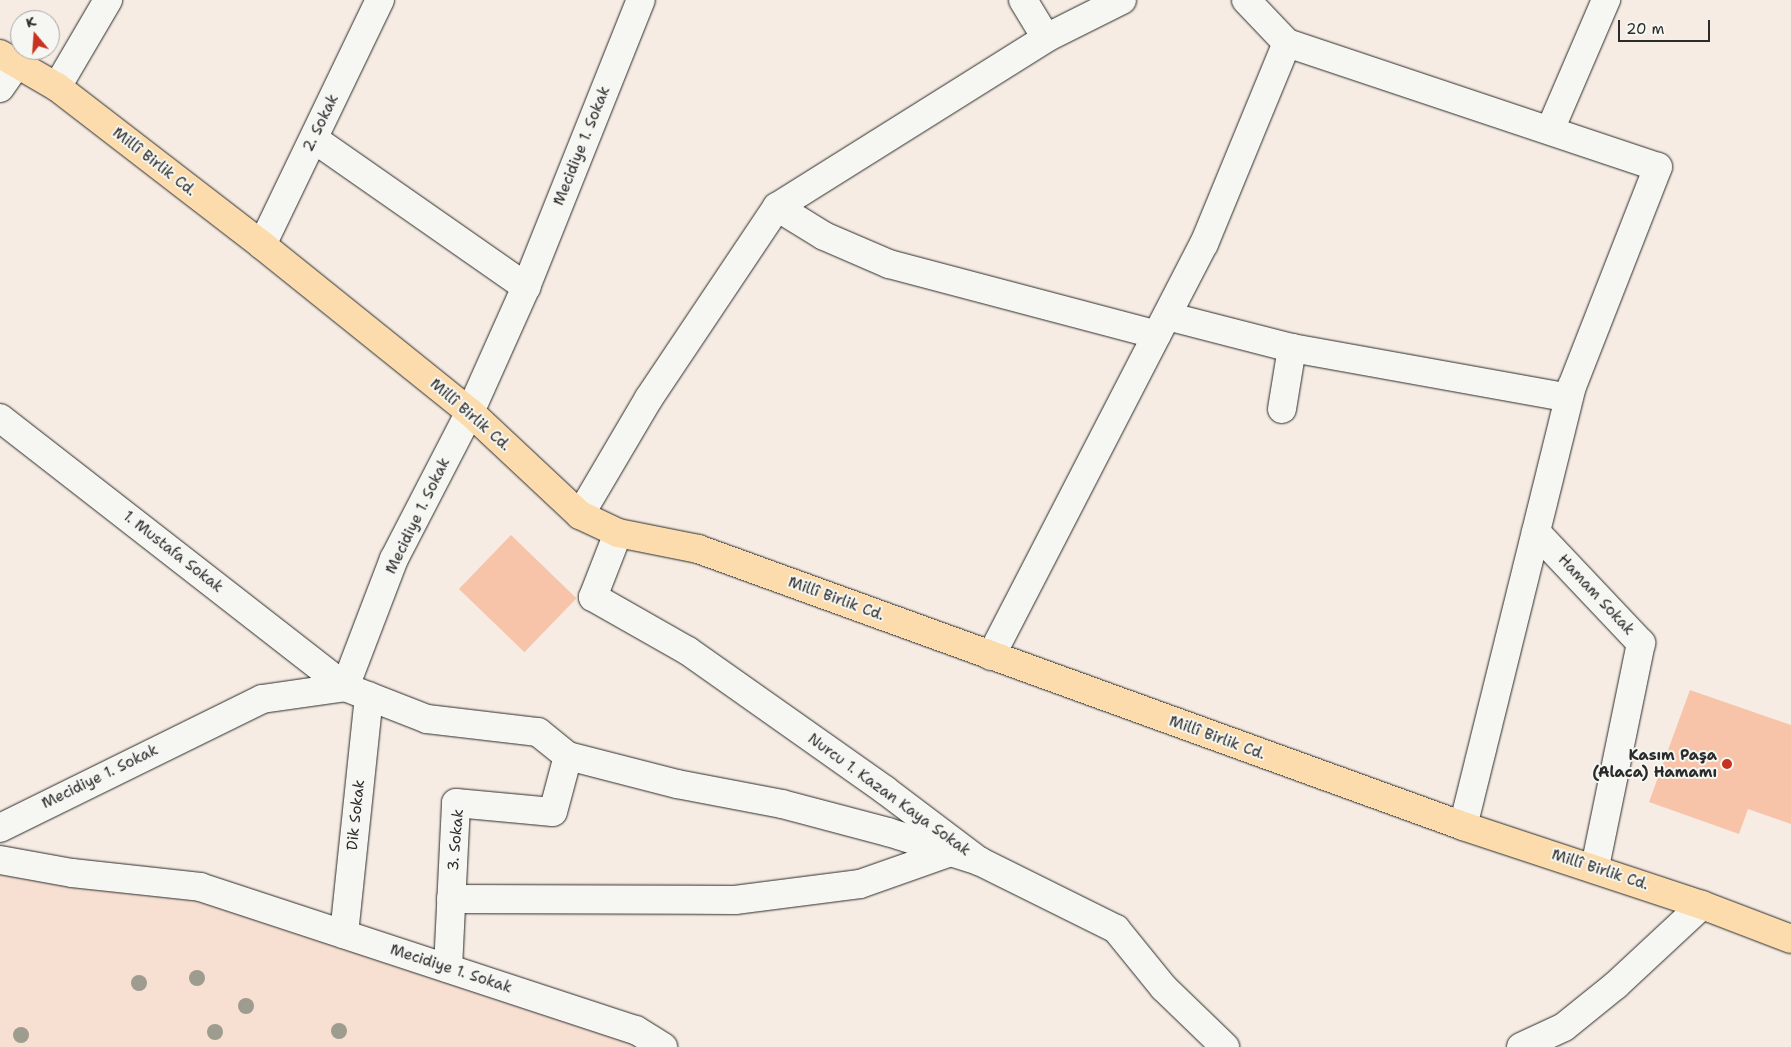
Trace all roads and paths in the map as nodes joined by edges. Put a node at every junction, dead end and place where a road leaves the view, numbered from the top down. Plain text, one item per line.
1 (108, 0) edge
2 (380, 0) edge
3 (641, 0) edge
4 (1023, 0) edge
5 (1122, 0) edge
6 (1246, 0) edge
7 (1606, 0) edge
8 (1046, 38) junction
9 (1287, 43) junction
10 (8, 60) edge
11 (57, 87) junction
12 (0, 88) edge
13 (1550, 130) junction
14 (314, 139) junction
15 (777, 206) junction
16 (262, 245) junction
17 (526, 287) junction
18 (1162, 326) junction
19 (1292, 348) junction
20 (1569, 398) junction
21 (1282, 409) dead end
22 (470, 412) junction
23 (0, 418) edge
24 (580, 515) junction
25 (1536, 532) junction
26 (618, 534) junction
27 (991, 656) junction
28 (357, 692) junction
29 (568, 756) junction
30 (1, 826) edge
31 (1463, 826) junction
32 (951, 852) junction
33 (0, 860) edge
34 (979, 862) junction
35 (1595, 868) junction
36 (451, 899) junction
37 (1702, 905) junction
38 (344, 934) junction
39 (1791, 939) edge
40 (448, 968) junction
41 (662, 1047) edge
42 (1225, 1047) edge
43 (1521, 1047) edge

1 - 11 street
2 - 14 street, 2. Sokak
3 - 17 street, Mecidiye 1. Sokak
4 - 8 street
5 - 8 street
6 - 9 street
7 - 13 street
8 - 15 street
9 - 13 street
9 - 18 street
10 - 11 main road, Millî Birlik Cd.
10 - 12 street
11 - 16 main road, Millî Birlik Cd.
13 - 20 street
14 - 16 street, 2. Sokak
14 - 17 street
15 - 18 street
15 - 24 street
16 - 22 main road, Millî Birlik Cd.
17 - 22 street, Mecidiye 1. Sokak
18 - 19 street
18 - 27 street
19 - 20 street
19 - 21 street
20 - 25 street
22 - 24 main road, Millî Birlik Cd.
22 - 28 street, Mecidiye 1. Sokak
23 - 28 street, 1. Mustafa Sokak
24 - 26 main road, Millî Birlik Cd.
25 - 31 street
25 - 35 street, Hamam Sokak
26 - 27 main road, Millî Birlik Cd.
26 - 34 street, Nurcu 1. Kazan Kaya Sokak
27 - 31 main road, Millî Birlik Cd.
28 - 29 street
28 - 30 street, Mecidiye 1. Sokak
28 - 38 street, Dik Sokak
29 - 32 street
29 - 36 street, 3. Sokak
31 - 35 main road, Millî Birlik Cd.
32 - 34 street
32 - 36 street
33 - 38 street, Mecidiye 1. Sokak
34 - 42 street, Nurcu 1. Kazan Kaya Sokak
35 - 37 main road, Millî Birlik Cd.
36 - 40 street, 3. Sokak
37 - 39 main road, Millî Birlik Cd.
37 - 43 street
38 - 40 street, Mecidiye 1. Sokak
40 - 41 street, Mecidiye 1. Sokak

